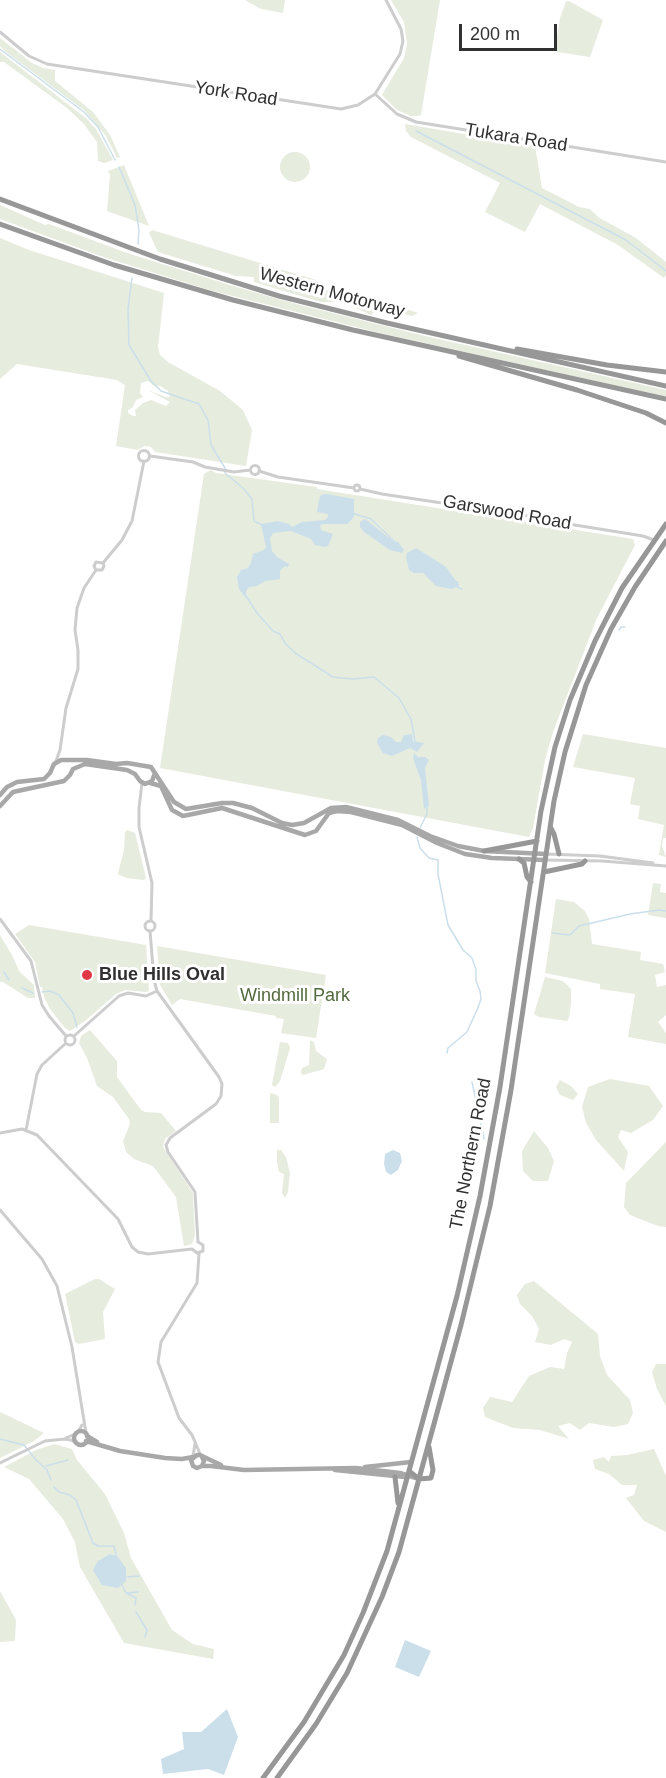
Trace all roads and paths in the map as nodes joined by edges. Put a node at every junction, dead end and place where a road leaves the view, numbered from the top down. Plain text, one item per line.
1 (386, 0) edge
2 (0, 32) edge
3 (375, 94) junction
4 (666, 162) edge
5 (0, 199) edge
6 (0, 224) edge
7 (503, 349) junction
8 (453, 352) junction
9 (666, 372) edge
10 (666, 386) edge
11 (666, 399) edge
12 (665, 421) edge
13 (150, 456) junction
14 (144, 461) junction
15 (250, 470) junction
16 (259, 471) junction
17 (666, 524) edge
18 (654, 540) junction
19 (666, 542) edge
20 (103, 562) junction
21 (96, 570) junction
22 (60, 750) junction
23 (67, 760) junction
24 (55, 763) junction
25 (143, 766) junction
26 (73, 769) junction
27 (50, 773) junction
28 (155, 773) junction
29 (137, 776) junction
30 (57, 781) junction
31 (142, 783) junction
32 (150, 783) junction
33 (0, 795) edge
34 (0, 806) edge
35 (272, 822) junction
36 (551, 828) junction
37 (414, 829) junction
38 (424, 834) junction
39 (537, 840) junction
40 (484, 851) junction
41 (559, 854) junction
42 (535, 856) junction
43 (546, 856) junction
44 (519, 859) junction
45 (585, 861) junction
46 (657, 865) junction
47 (666, 866) edge
48 (544, 872) junction
49 (531, 882) junction
50 (0, 919) edge
51 (151, 921) junction
52 (150, 931) junction
53 (157, 991) junction
54 (66, 1036) junction
55 (74, 1036) junction
56 (66, 1043) junction
57 (26, 1130) junction
58 (0, 1133) edge
59 (0, 1210) edge
60 (198, 1242) junction
61 (192, 1248) junction
62 (199, 1254) junction
63 (83, 1423) junction
64 (77, 1433) junction
65 (86, 1437) junction
66 (65, 1439) junction
67 (75, 1441) junction
68 (195, 1443) junction
69 (428, 1446) junction
70 (193, 1457) junction
71 (202, 1457) junction
72 (170, 1458) junction
73 (411, 1462) junction
74 (0, 1463) edge
75 (192, 1465) junction
76 (202, 1466) junction
77 (356, 1468) junction
78 (233, 1470) junction
79 (330, 1470) junction
80 (408, 1474) junction
81 (395, 1477) junction
82 (419, 1479) junction
83 (399, 1508) junction
84 (263, 1778) edge
85 (278, 1778) edge

1 - 3 street
2 - 3 street, York Road
3 - 4 street, Tukara Road
5 - 7 highway, Western Motorway
6 - 8 highway, Western Motorway
7 - 9 highway
7 - 10 highway, Western Motorway
8 - 11 highway, Western Motorway
8 - 12 highway
13 - 14 street
13 - 14 street
13 - 15 street
14 - 20 street
15 - 16 street
15 - 16 street
16 - 18 street, Garswood Road
17 - 18 highway, The Northern Road
18 - 39 highway, The Northern Road
19 - 36 highway, The Northern Road
20 - 21 street
20 - 21 street
21 - 22 street
22 - 23 street
22 - 24 street
23 - 24 main road
23 - 25 main road
23 - 26 main road
24 - 27 main road
25 - 28 main road
25 - 29 main road
26 - 29 main road
26 - 30 main road
27 - 30 main road
27 - 33 main road
28 - 32 main road
28 - 35 main road
29 - 31 main road
30 - 34 main road
31 - 32 main road
31 - 51 street
32 - 35 main road
35 - 37 main road
35 - 37 main road
36 - 41 highway
36 - 43 highway, The Northern Road
37 - 38 main road
38 - 40 main road
38 - 44 main road
39 - 40 highway
39 - 42 highway, The Northern Road
40 - 42 main road
41 - 43 street
41 - 46 street
42 - 43 main road
42 - 44 main road
42 - 49 highway, The Northern Road
43 - 45 street
43 - 48 highway, The Northern Road
44 - 49 highway
45 - 46 street
45 - 48 highway
46 - 47 street
48 - 69 highway, The Northern Road
49 - 73 highway, The Northern Road
50 - 54 street
51 - 52 street
51 - 52 street
52 - 53 street
53 - 55 street
53 - 60 street
54 - 55 street
54 - 56 street
55 - 56 street
56 - 57 street
57 - 58 street
57 - 61 street
59 - 63 street
60 - 61 street
60 - 62 street
61 - 62 street
62 - 68 street
63 - 64 street
63 - 65 street
64 - 65 main road
64 - 66 street
64 - 67 main road
65 - 67 main road
65 - 72 main road
66 - 67 street
66 - 74 street
68 - 70 street
68 - 71 street
69 - 82 highway, The Northern Road
69 - 82 highway
70 - 71 main road
70 - 72 main road
70 - 75 main road
71 - 76 main road
71 - 78 main road
72 - 75 main road
73 - 77 main road
73 - 80 highway, The Northern Road
75 - 76 main road
76 - 78 main road
77 - 79 main road
77 - 80 main road
78 - 79 main road
79 - 81 main road
80 - 81 main road
80 - 82 highway
80 - 83 highway, The Northern Road
81 - 83 highway
82 - 85 highway, The Northern Road
83 - 84 highway, The Northern Road

